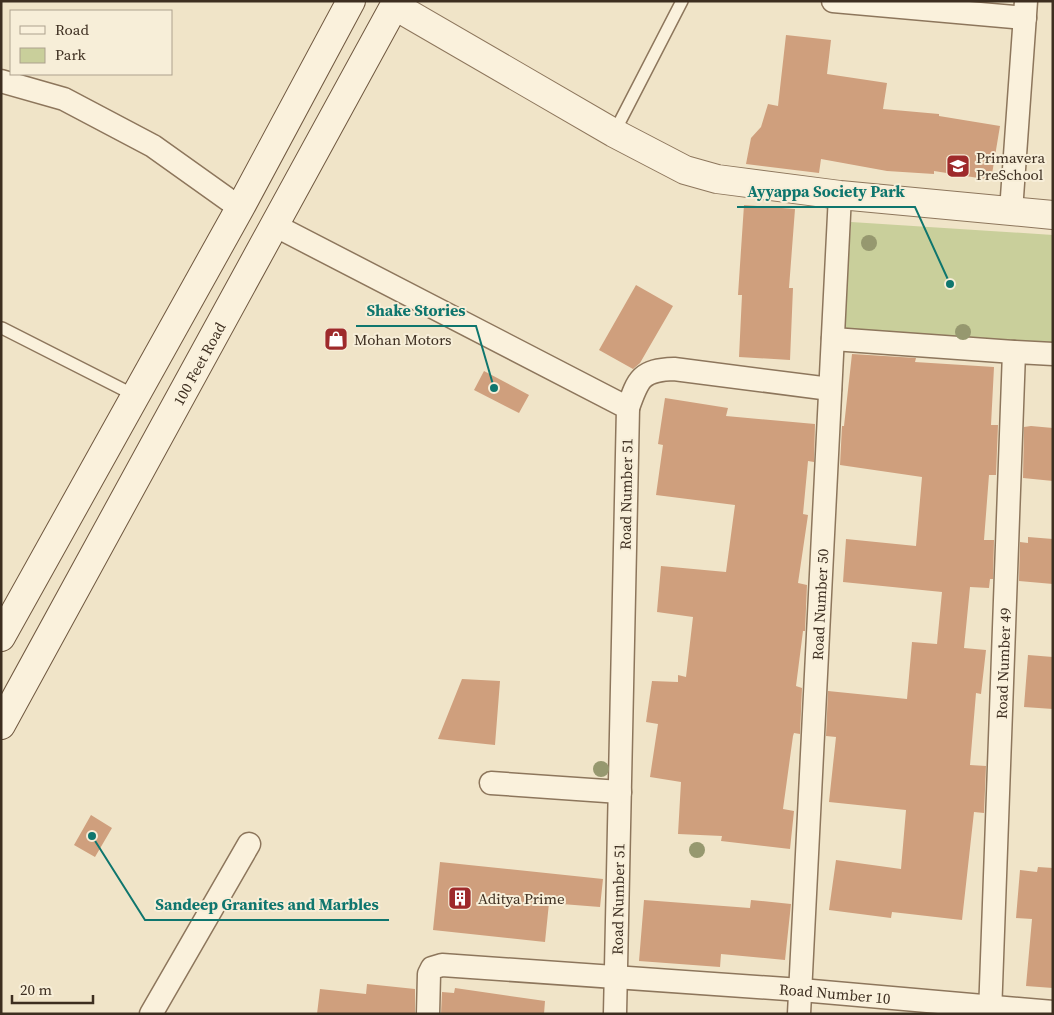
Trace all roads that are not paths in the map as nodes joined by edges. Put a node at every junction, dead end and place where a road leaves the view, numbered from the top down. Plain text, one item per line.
1 (351, 1) edge
2 (682, 1) edge
3 (833, 1) edge
4 (396, 4) edge
5 (1025, 10) edge
6 (1, 81) edge
7 (614, 133) junction
8 (840, 195) junction
9 (240, 208) junction
10 (1011, 211) junction
11 (1053, 215) edge
12 (276, 226) junction
13 (2, 328) edge
14 (832, 339) junction
15 (1014, 352) junction
16 (1053, 354) edge
17 (830, 389) junction
18 (136, 396) junction
19 (628, 408) junction
20 (1, 637) edge
21 (1, 725) edge
22 (491, 783) dead end
23 (620, 792) junction
24 (249, 844) dead end
25 (617, 976) junction
26 (800, 990) junction
27 (990, 1010) edge
28 (1053, 1012) edge
29 (151, 1014) edge
30 (428, 1014) edge
31 (615, 1014) edge
32 (799, 1014) edge

1 - 9 main road
2 - 7 lane
3 - 5 street
4 - 7 main road
4 - 12 main road, 100 Feet Road
5 - 10 street
6 - 9 street
7 - 8 main road
8 - 10 main road
8 - 14 street, Road Number 50
9 - 18 main road
10 - 11 main road
12 - 19 street
12 - 21 main road, 100 Feet Road
13 - 18 lane
14 - 15 street
14 - 17 street, Road Number 50
15 - 16 street
15 - 27 street, Road Number 49
17 - 19 street, Road Number 51
17 - 26 street, Road Number 50
18 - 20 main road
19 - 23 street, Road Number 51
22 - 23 street
23 - 25 street, Road Number 51
24 - 29 street
25 - 26 street, Road Number 10
25 - 30 street, Road Number 51
25 - 31 street, Road Number 51
26 - 27 street, Road Number 10
26 - 32 street, Road Number 50
27 - 28 street, Road Number 10

